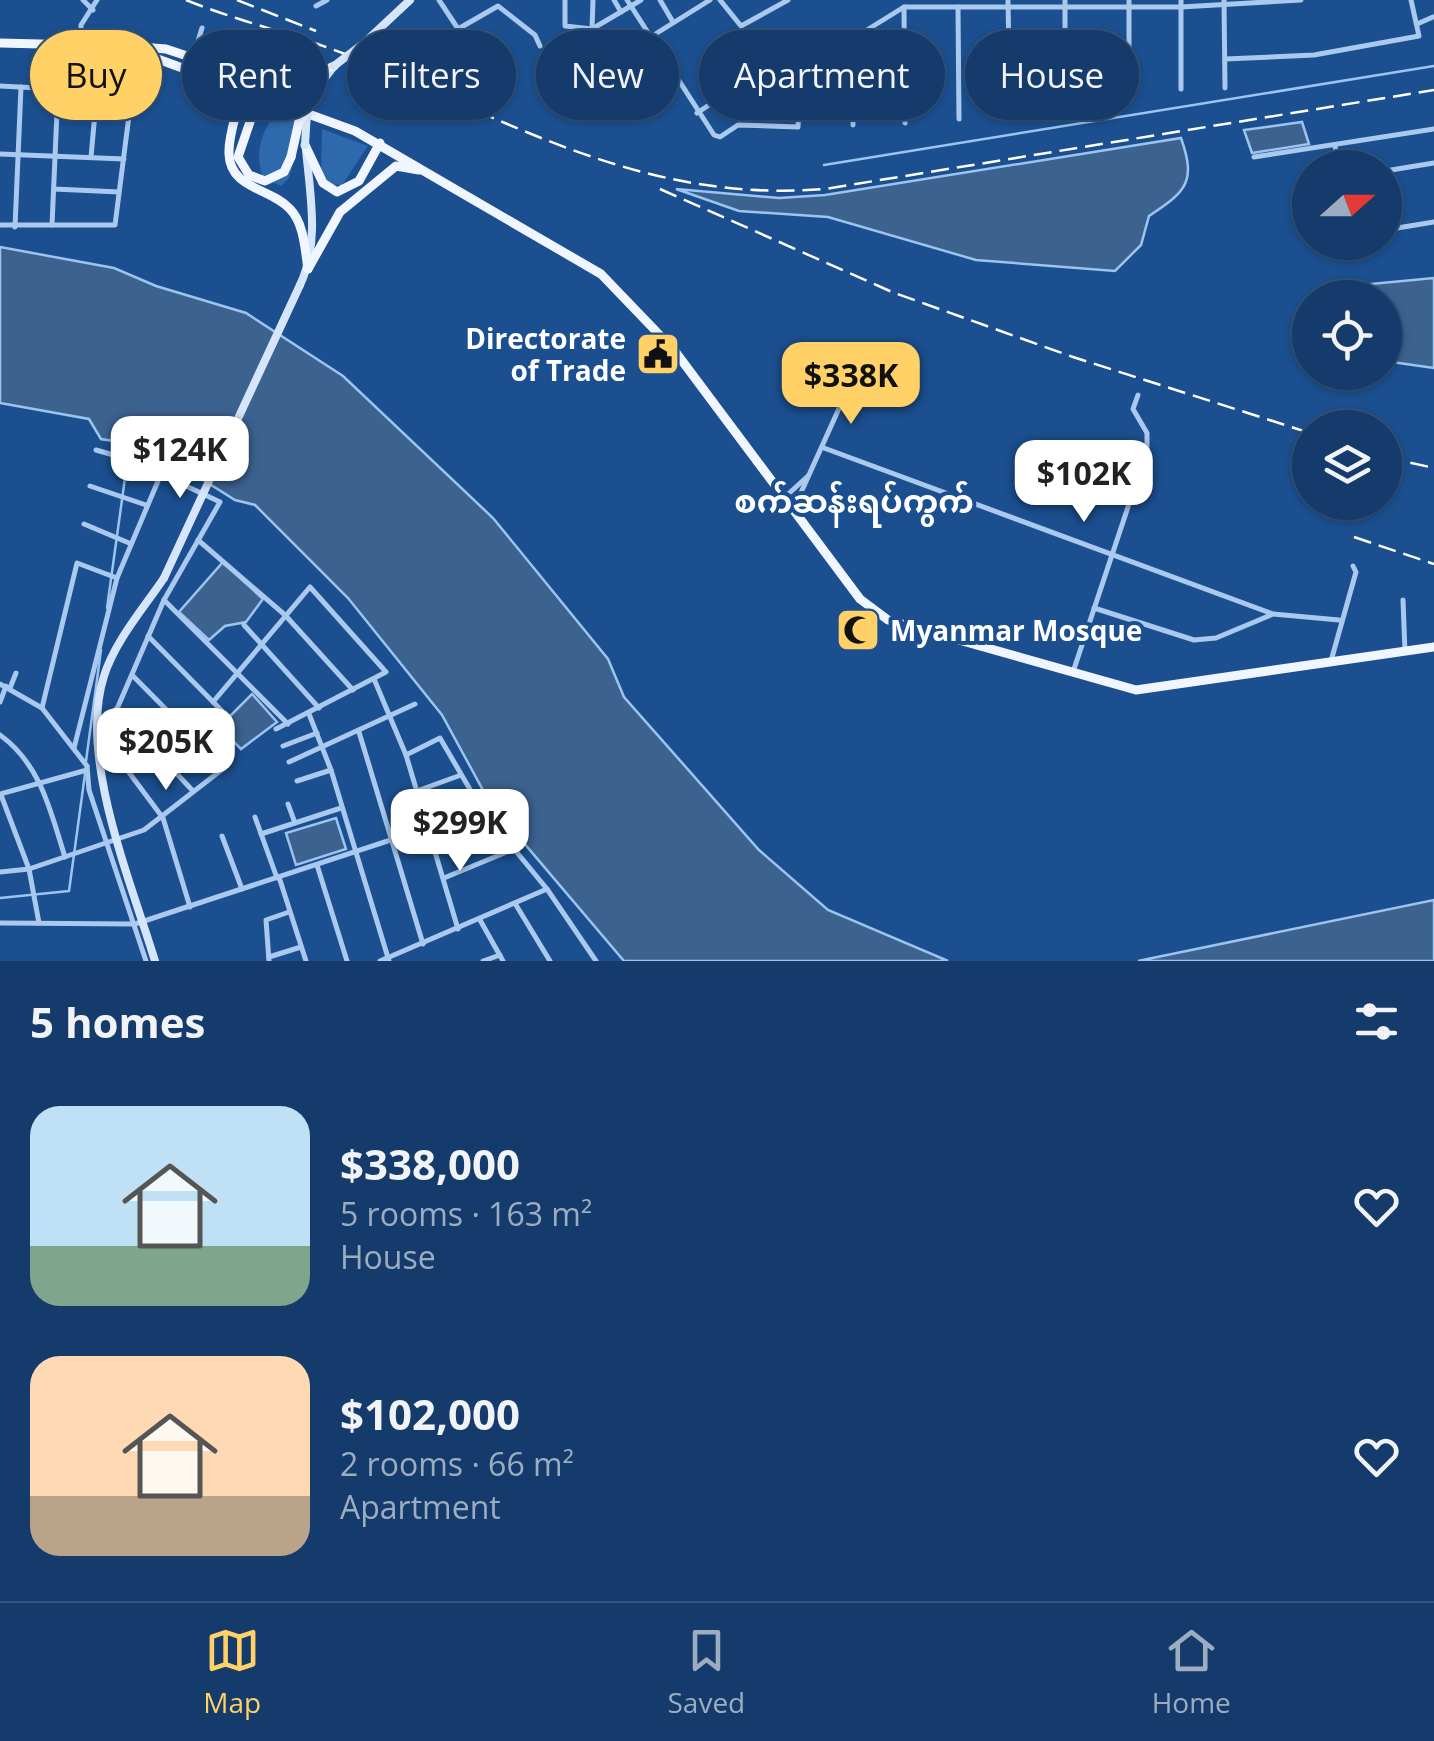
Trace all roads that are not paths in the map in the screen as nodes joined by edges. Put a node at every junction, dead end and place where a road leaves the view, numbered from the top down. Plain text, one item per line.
1 (83, 0) edge
2 (97, 0) edge
3 (328, 0) edge
4 (410, 0) edge
5 (439, 0) edge
6 (565, 0) edge
7 (593, 0) edge
8 (614, 0) edge
9 (641, 0) edge
10 (660, 0) edge
11 (710, 0) edge
12 (720, 0) edge
13 (788, 0) edge
14 (1301, 0) edge
15 (1411, 0) edge
16 (1267, 2) edge
17 (629, 3) edge
18 (1065, 3) edge
19 (1181, 3) edge
20 (1224, 3) edge
21 (400, 4) edge
22 (1008, 4) edge
23 (1129, 4) edge
24 (316, 6) dead end
25 (904, 7) junction
26 (958, 7) junction
27 (93, 10) junction
28 (620, 12) junction
29 (1432, 17) edge
30 (673, 22) junction
31 (1417, 24) junction
32 (592, 29) junction
33 (81, 30) edge
34 (458, 30) joint
35 (644, 30) edge
36 (661, 30) edge
37 (1008, 30) edge
38 (1065, 30) edge
39 (1129, 30) edge
40 (536, 35) edge
41 (0, 43) edge
42 (30, 44) edge
43 (1226, 59) junction
44 (334, 66) junction
45 (327, 69) edge
46 (327, 75) edge
47 (679, 85) edge
48 (0, 86) edge
49 (22, 88) junction
50 (30, 88) edge
51 (1225, 88) dead end
52 (1182, 89) dead end
53 (697, 113) joint
54 (699, 116) edge
55 (327, 119) edge
56 (958, 119) dead end
57 (57, 120) edge
58 (94, 120) edge
59 (129, 120) edge
60 (235, 120) edge
61 (251, 120) edge
62 (300, 120) edge
63 (307, 120) edge
64 (701, 120) edge
65 (798, 120) edge
66 (905, 123) dead end
67 (853, 124) dead end
68 (1434, 129) edge
69 (1335, 144) junction
70 (305, 145) junction
71 (385, 146) junction
72 (1336, 150) edge
73 (0, 154) edge
74 (18, 154) junction
75 (55, 156) junction
76 (91, 157) junction
77 (124, 158) junction
78 (1254, 158) dead end
79 (1434, 163) edge
80 (1402, 169) edge
81 (426, 172) junction
82 (380, 176) junction
83 (54, 190) junction
84 (120, 192) junction
85 (1434, 222) edge
86 (0, 224) edge
87 (52, 225) junction
88 (16, 227) junction
89 (1402, 227) edge
90 (308, 269) junction
91 (846, 393) dead end
92 (1138, 395) dead end
93 (824, 448) junction
94 (96, 450) dead end
95 (161, 474) junction
96 (811, 474) junction
97 (90, 486) dead end
98 (784, 497) junction
99 (146, 506) junction
100 (794, 508) junction
101 (84, 524) dead end
102 (198, 540) junction
103 (129, 543) junction
104 (1112, 554) junction
105 (1353, 566) dead end
106 (116, 578) junction
107 (164, 600) junction
108 (1403, 600) dead end
109 (1094, 608) junction
110 (1274, 614) junction
111 (285, 616) junction
112 (1339, 620) junction
113 (244, 625) dead end
114 (148, 636) junction
115 (261, 643) junction
116 (1434, 648) edge
117 (1405, 652) junction
118 (1330, 664) junction
119 (237, 672) junction
120 (16, 674) dead end
121 (132, 674) junction
122 (1072, 675) junction
123 (374, 679) junction
124 (5, 686) edge
125 (353, 690) junction
126 (0, 702) edge
127 (213, 702) junction
128 (415, 704) dead end
129 (42, 708) junction
130 (319, 708) junction
131 (116, 710) junction
132 (224, 713) dead end
133 (309, 714) junction
134 (391, 716) junction
135 (288, 724) junction
136 (276, 729) dead end
137 (359, 732) junction
138 (318, 733) junction
139 (0, 735) edge
140 (102, 744) junction
141 (283, 746) dead end
142 (74, 748) junction
143 (324, 749) junction
144 (406, 755) junction
145 (289, 762) dead end
146 (87, 768) junction
147 (331, 770) junction
148 (100, 771) junction
149 (462, 775) junction
150 (296, 781) dead end
151 (42, 783) junction
152 (417, 791) junction
153 (194, 792) junction
154 (1, 794) edge
155 (288, 804) dead end
156 (340, 808) junction
157 (482, 810) junction
158 (254, 817) dead end
159 (162, 818) junction
160 (295, 823) junction
161 (429, 828) junction
162 (261, 834) junction
163 (222, 836) dead end
164 (120, 840) junction
165 (392, 840) junction
166 (108, 844) junction
167 (514, 849) junction
168 (356, 852) junction
169 (66, 858) junction
170 (316, 865) junction
171 (28, 870) junction
172 (0, 872) edge
173 (278, 878) junction
174 (444, 878) junction
175 (547, 889) junction
176 (243, 890) junction
177 (516, 905) junction
178 (190, 906) junction
179 (290, 911) junction
180 (480, 920) junction
181 (0, 923) edge
182 (39, 923) junction
183 (139, 923) junction
184 (458, 929) junction
185 (422, 944) junction
186 (302, 947) junction
187 (502, 958) edge
188 (269, 959) edge
189 (389, 959) edge
190 (146, 961) edge
191 (156, 961) edge
192 (306, 961) edge
193 (347, 961) edge
194 (380, 961) edge
195 (483, 961) edge
196 (550, 961) edge
197 (596, 961) edge

1 - 27 street
2 - 27 street
3 - 24 street
4 - 21 main road
5 - 34 street
6 - 32 street
7 - 32 street
8 - 28 street
9 - 17 street
10 - 30 street
11 - 30 street
12 - 13 street
14 - 16 street
15 - 31 street
16 - 20 street
17 - 28 street
17 - 35 street
18 - 22 street
18 - 23 street
18 - 38 street
19 - 20 street
19 - 23 street
19 - 52 street
20 - 43 street
21 - 44 main road, bridge
22 - 26 street
22 - 37 street
23 - 39 street
25 - 26 street
25 - 66 street
25 - 67 street
26 - 56 street
27 - 33 street
28 - 32 street
29 - 31 street
30 - 36 street
31 - 43 street
34 - 40 street
41 - 42 main road
43 - 51 street
44 - 45 main road
44 - 46 main road
47 - 53 street
48 - 49 street
49 - 50 street
49 - 74 street
53 - 54 street
55 - 71 main road
57 - 75 street
58 - 76 street
59 - 77 street
60 - 90 main road
61 - 62 main road, bridge
63 - 70 main road, bridge
64 - 65 street
68 - 69 street
69 - 72 street
69 - 78 street
70 - 71 main road
70 - 90 main road
71 - 81 main road
71 - 82 main road
73 - 74 street
74 - 75 street
74 - 88 street
75 - 76 street
75 - 83 street
76 - 77 street
77 - 84 street
79 - 80 street
81 - 82 main road
81 - 98 main road
82 - 90 main road
83 - 84 street
83 - 87 street
84 - 87 street
85 - 89 street
86 - 88 street
87 - 88 street
90 - 140 main road, bridge
91 - 93 street
92 - 104 street
93 - 96 street
93 - 104 street
94 - 95 street
95 - 99 street
95 - 102 street
96 - 98 street
96 - 100 street
97 - 99 street
98 - 100 main road
99 - 103 street
100 - 122 main road
101 - 103 street
102 - 107 street
102 - 111 street
103 - 106 street
104 - 109 street
104 - 110 street
105 - 112 street
106 - 129 street
106 - 142 street
107 - 114 street
107 - 119 street
108 - 117 street
109 - 110 street
109 - 122 street
110 - 112 street
111 - 115 street
111 - 123 street
111 - 125 street
112 - 118 street
113 - 115 street
114 - 121 street
114 - 127 street
115 - 119 street
115 - 130 street
116 - 117 main road
117 - 118 main road
118 - 122 main road
119 - 127 street
119 - 135 street
120 - 124 street
121 - 131 street
121 - 153 street
123 - 125 street
123 - 134 street
124 - 126 street
124 - 129 street
125 - 130 street
127 - 132 street
128 - 134 street
129 - 142 street
130 - 133 street
131 - 140 street
131 - 153 street
133 - 135 street
133 - 138 street
134 - 137 street
134 - 144 street
135 - 136 street
137 - 143 street
137 - 165 street
138 - 141 street
138 - 143 street
139 - 151 street
140 - 148 main road
140 - 159 street
142 - 146 street
143 - 145 street
143 - 147 street
144 - 149 street
144 - 152 street
146 - 148 street
146 - 151 street
146 - 166 street
147 - 150 street
147 - 156 street
148 - 164 main road
149 - 152 street
149 - 157 street
151 - 154 street
151 - 169 street
152 - 161 street
153 - 159 street
154 - 171 street
155 - 160 street
156 - 160 street
156 - 168 street
157 - 161 street
157 - 167 street
158 - 162 street
159 - 164 street
159 - 178 street
160 - 162 street
161 - 165 street
161 - 174 street
162 - 173 street
163 - 176 street
164 - 166 street
164 - 183 main road
165 - 168 street
165 - 185 street
166 - 169 street
166 - 183 street
167 - 174 street
167 - 175 street
168 - 170 street
168 - 189 street
169 - 171 street
170 - 173 street
170 - 193 street
171 - 172 street
171 - 182 street
173 - 176 street
173 - 179 street
174 - 184 street
175 - 177 street
175 - 197 street
176 - 178 street
177 - 180 street
177 - 196 street
178 - 183 street
179 - 186 street
179 - 188 street
180 - 184 street
180 - 187 street
181 - 182 street
182 - 183 street
183 - 190 street
183 - 191 main road
184 - 185 street
185 - 189 street
186 - 188 street
186 - 192 street
187 - 195 street
189 - 194 street

